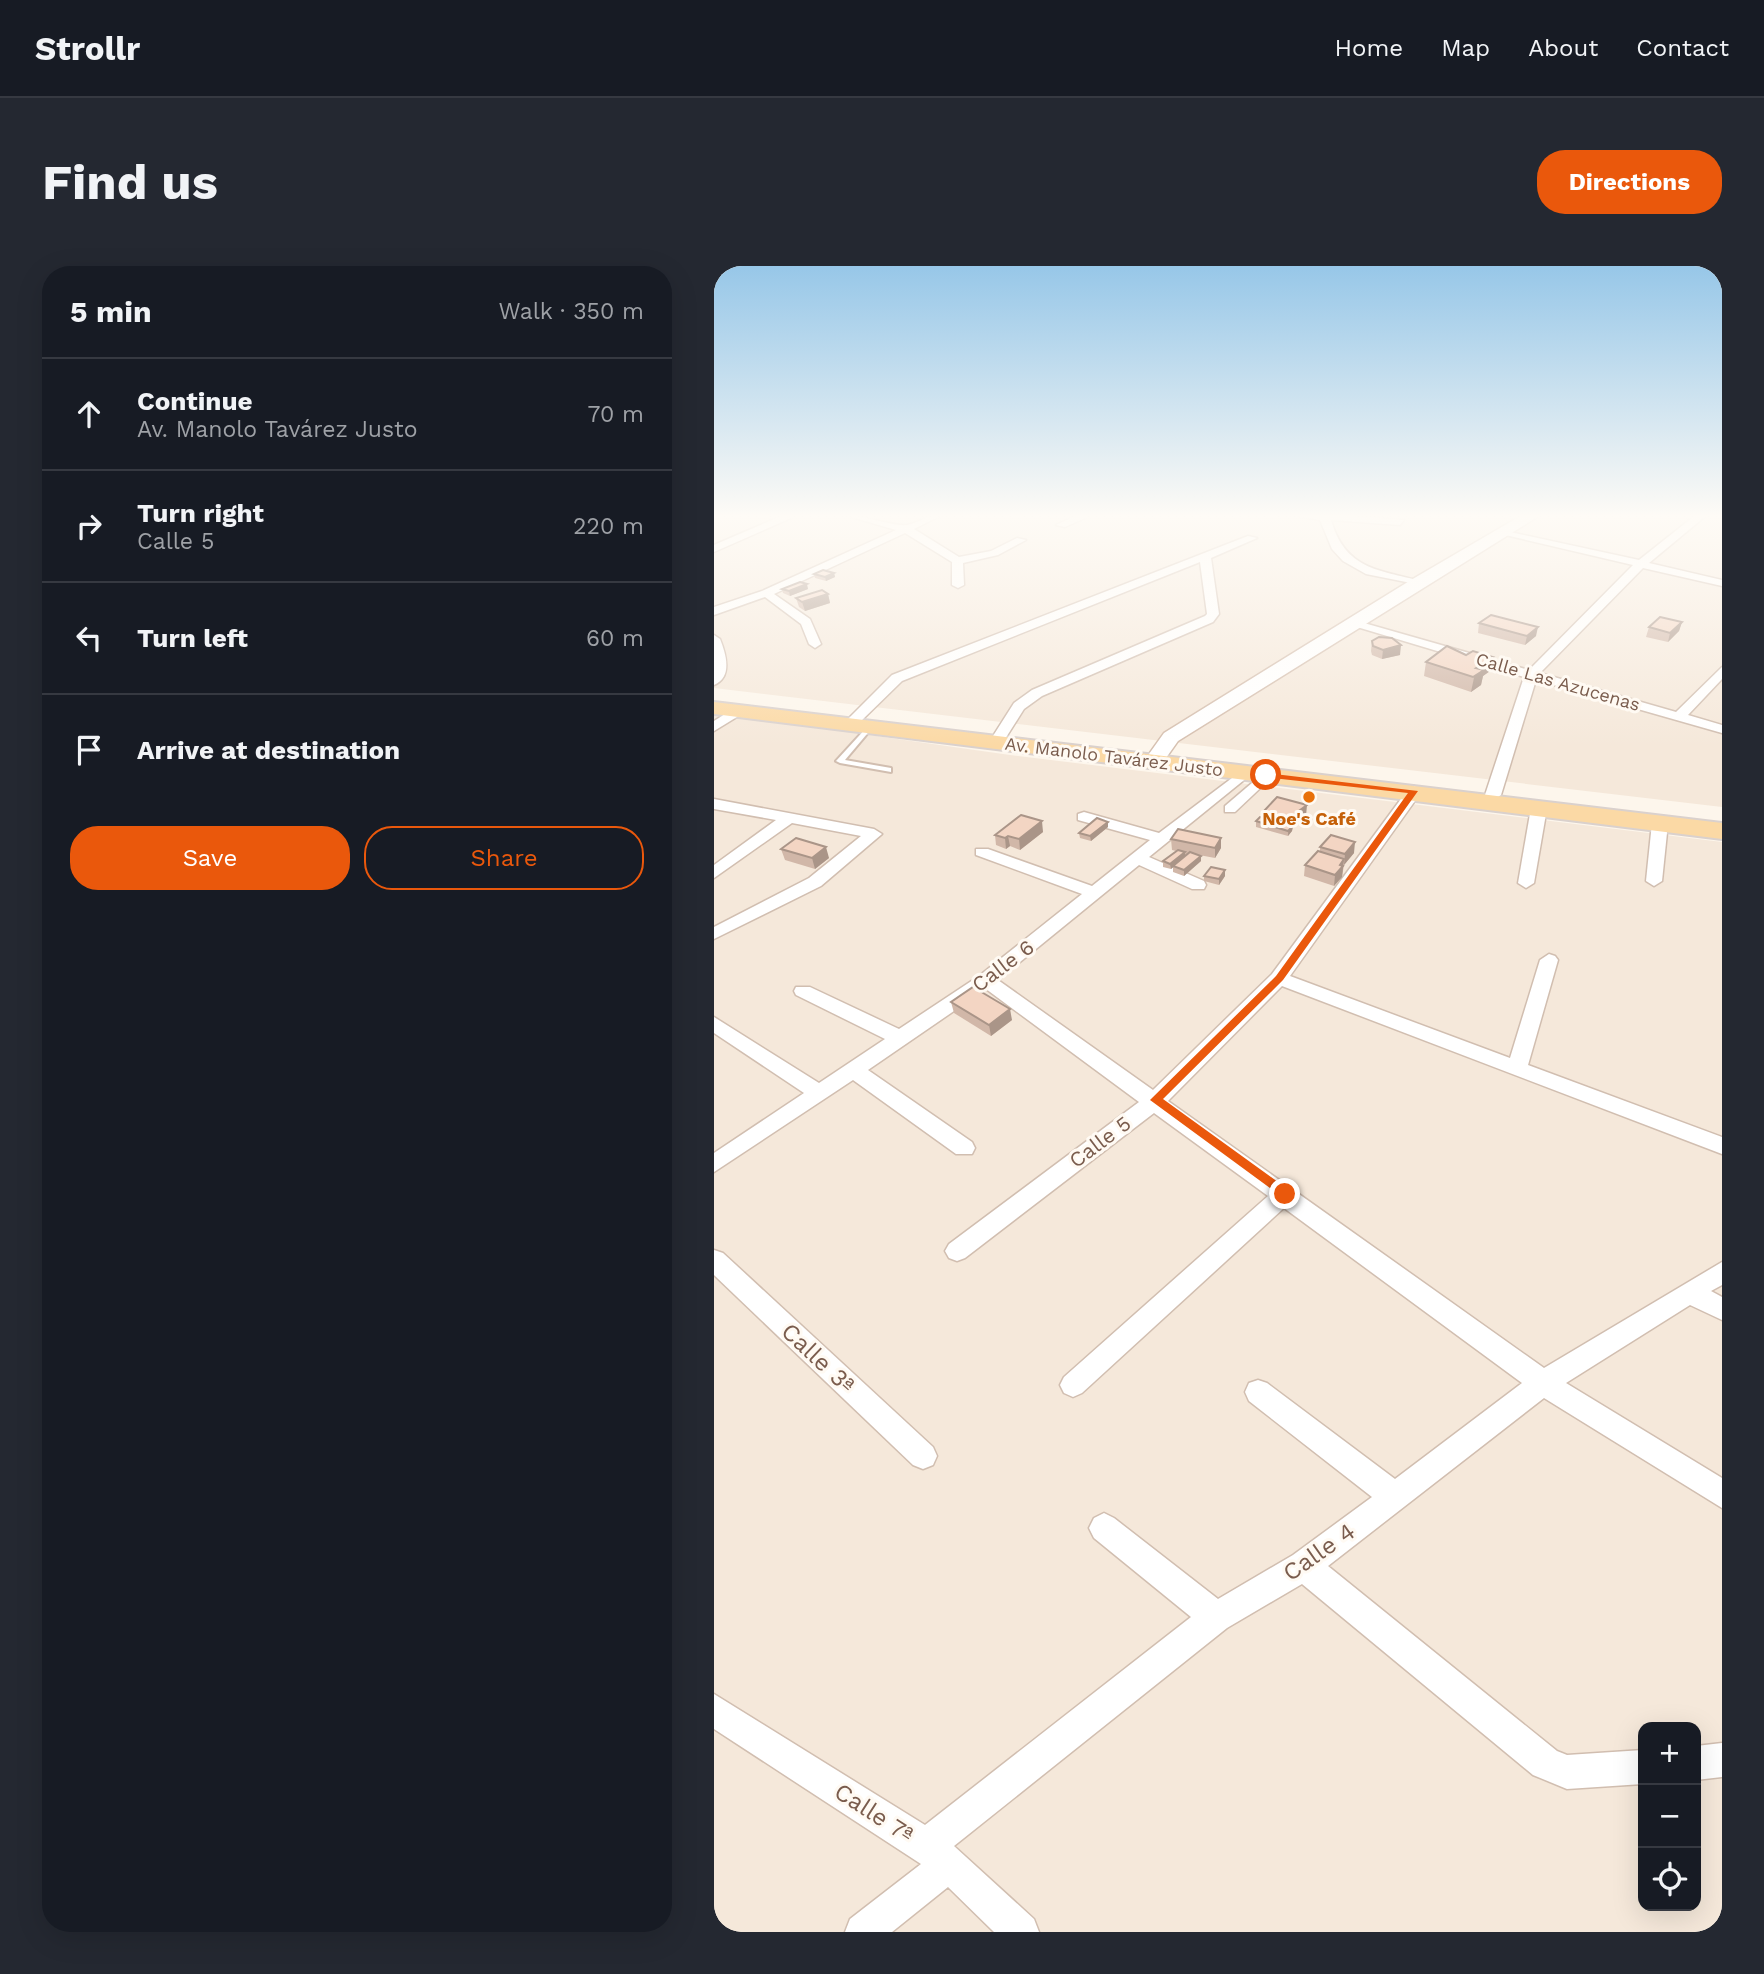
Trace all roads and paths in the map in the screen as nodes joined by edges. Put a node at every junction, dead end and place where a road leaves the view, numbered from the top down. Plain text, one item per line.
1 (769, 592) edge
2 (1115, 592) edge
3 (1210, 592) edge
4 (1404, 592) edge
5 (1614, 592) edge
6 (766, 593) junction
7 (718, 594) dead end
8 (744, 600) junction
9 (714, 611) edge
10 (1353, 625) junction
11 (714, 639) edge
12 (815, 644) dead end
13 (1722, 671) edge
14 (1531, 675) junction
15 (714, 681) edge
16 (714, 702) edge
17 (714, 708) edge
18 (738, 712) junction
19 (1679, 717) junction
20 (862, 723) junction
21 (714, 727) edge
22 (1722, 729) edge
23 (1000, 737) junction
24 (1156, 758) junction
25 (888, 770) dead end
26 (1255, 774) junction
27 (1414, 791) junction
28 (1493, 795) junction
29 (714, 804) edge
30 (1539, 808) junction
31 (1230, 809) dead end
32 (1084, 817) dead end
33 (789, 818) junction
34 (1722, 822) edge
35 (1660, 823) junction
36 (1722, 831) edge
37 (1164, 839) junction
38 (982, 852) dead end
39 (1139, 859) junction
40 (714, 873) edge
41 (1654, 881) dead end
42 (1527, 883) dead end
43 (1198, 885) dead end
44 (1096, 893) junction
45 (714, 934) edge
46 (1549, 960) dead end
47 (1279, 978) junction
48 (986, 980) junction
49 (803, 991) dead end
50 (714, 1024) edge
51 (902, 1039) junction
52 (853, 1070) junction
53 (1516, 1070) junction
54 (820, 1093) junction
55 (1156, 1100) junction
56 (1722, 1146) edge
57 (964, 1148) dead end
58 (714, 1164) edge
59 (1285, 1194) junction
60 (957, 1251) dead end
61 (714, 1260) edge
62 (1722, 1272) edge
63 (1691, 1293) junction
64 (1722, 1309) edge
65 (1543, 1383) junction
66 (1073, 1385) dead end
67 (1258, 1392) dead end
68 (923, 1457) dead end
69 (1722, 1494) edge
70 (1395, 1497) junction
71 (1104, 1528) dead end
72 (1304, 1566) junction
73 (1216, 1618) junction
74 (714, 1710) edge
75 (1722, 1760) edge
76 (1701, 1762) edge
77 (1638, 1768) edge
78 (938, 1855) junction
79 (863, 1932) edge
80 (1021, 1932) edge

1 - 6 street
2 - 20 street
3 - 23 street
4 - 10 street
5 - 14 street
6 - 8 street
6 - 12 street
7 - 8 street
8 - 9 street
10 - 14 street, Calle Las Azucenas
10 - 24 street
11 - 15 street
13 - 19 street
14 - 19 street, Calle Las Azucenas
14 - 28 street
16 - 20 main road, Av. Manolo Tavárez Justo
17 - 18 main road, Av. Manolo Tavárez Justo
18 - 20 main road, Av. Manolo Tavárez Justo
18 - 21 street
19 - 22 street, Calle Las Azucenas
20 - 23 main road, Av. Manolo Tavárez Justo
20 - 24 main road, Av. Manolo Tavárez Justo
20 - 25 lane
23 - 24 main road, Av. Manolo Tavárez Justo
24 - 26 main road, Av. Manolo Tavárez Justo
24 - 28 main road, Av. Manolo Tavárez Justo
26 - 27 main road, Av. Manolo Tavárez Justo
26 - 31 street
26 - 37 street, Calle 6
27 - 30 main road, Av. Manolo Tavárez Justo
27 - 47 street, Calle 5
28 - 34 main road, Av. Manolo Tavárez Justo
29 - 33 street
30 - 35 main road, Av. Manolo Tavárez Justo
30 - 42 street
32 - 37 street
33 - 40 street
33 - 45 street
35 - 36 main road, Av. Manolo Tavárez Justo
35 - 41 street
37 - 39 street, Calle 6
38 - 44 street
39 - 43 street
39 - 44 street, Calle 6
44 - 48 street, Calle 6
46 - 53 street
47 - 53 street
47 - 55 street, Calle 5
48 - 51 street, Calle 6
48 - 55 street
49 - 51 street
50 - 54 street
51 - 52 street, Calle 6
52 - 54 street, Calle 6
52 - 57 street
53 - 56 street
54 - 58 street, Calle 6
55 - 59 street
55 - 60 street, Calle 5
59 - 65 street
59 - 66 street
61 - 68 street, Calle 3ª
62 - 63 street, Calle 4
63 - 64 street
63 - 65 street, Calle 4
65 - 69 street
65 - 70 street, Calle 4
67 - 70 street
70 - 72 street, Calle 4
71 - 73 street
72 - 73 street, Calle 4
72 - 77 street
73 - 78 street, Calle 4
74 - 78 street, Calle 7ª
75 - 76 street
78 - 79 street, Calle 4
78 - 80 street, Calle 7ª

